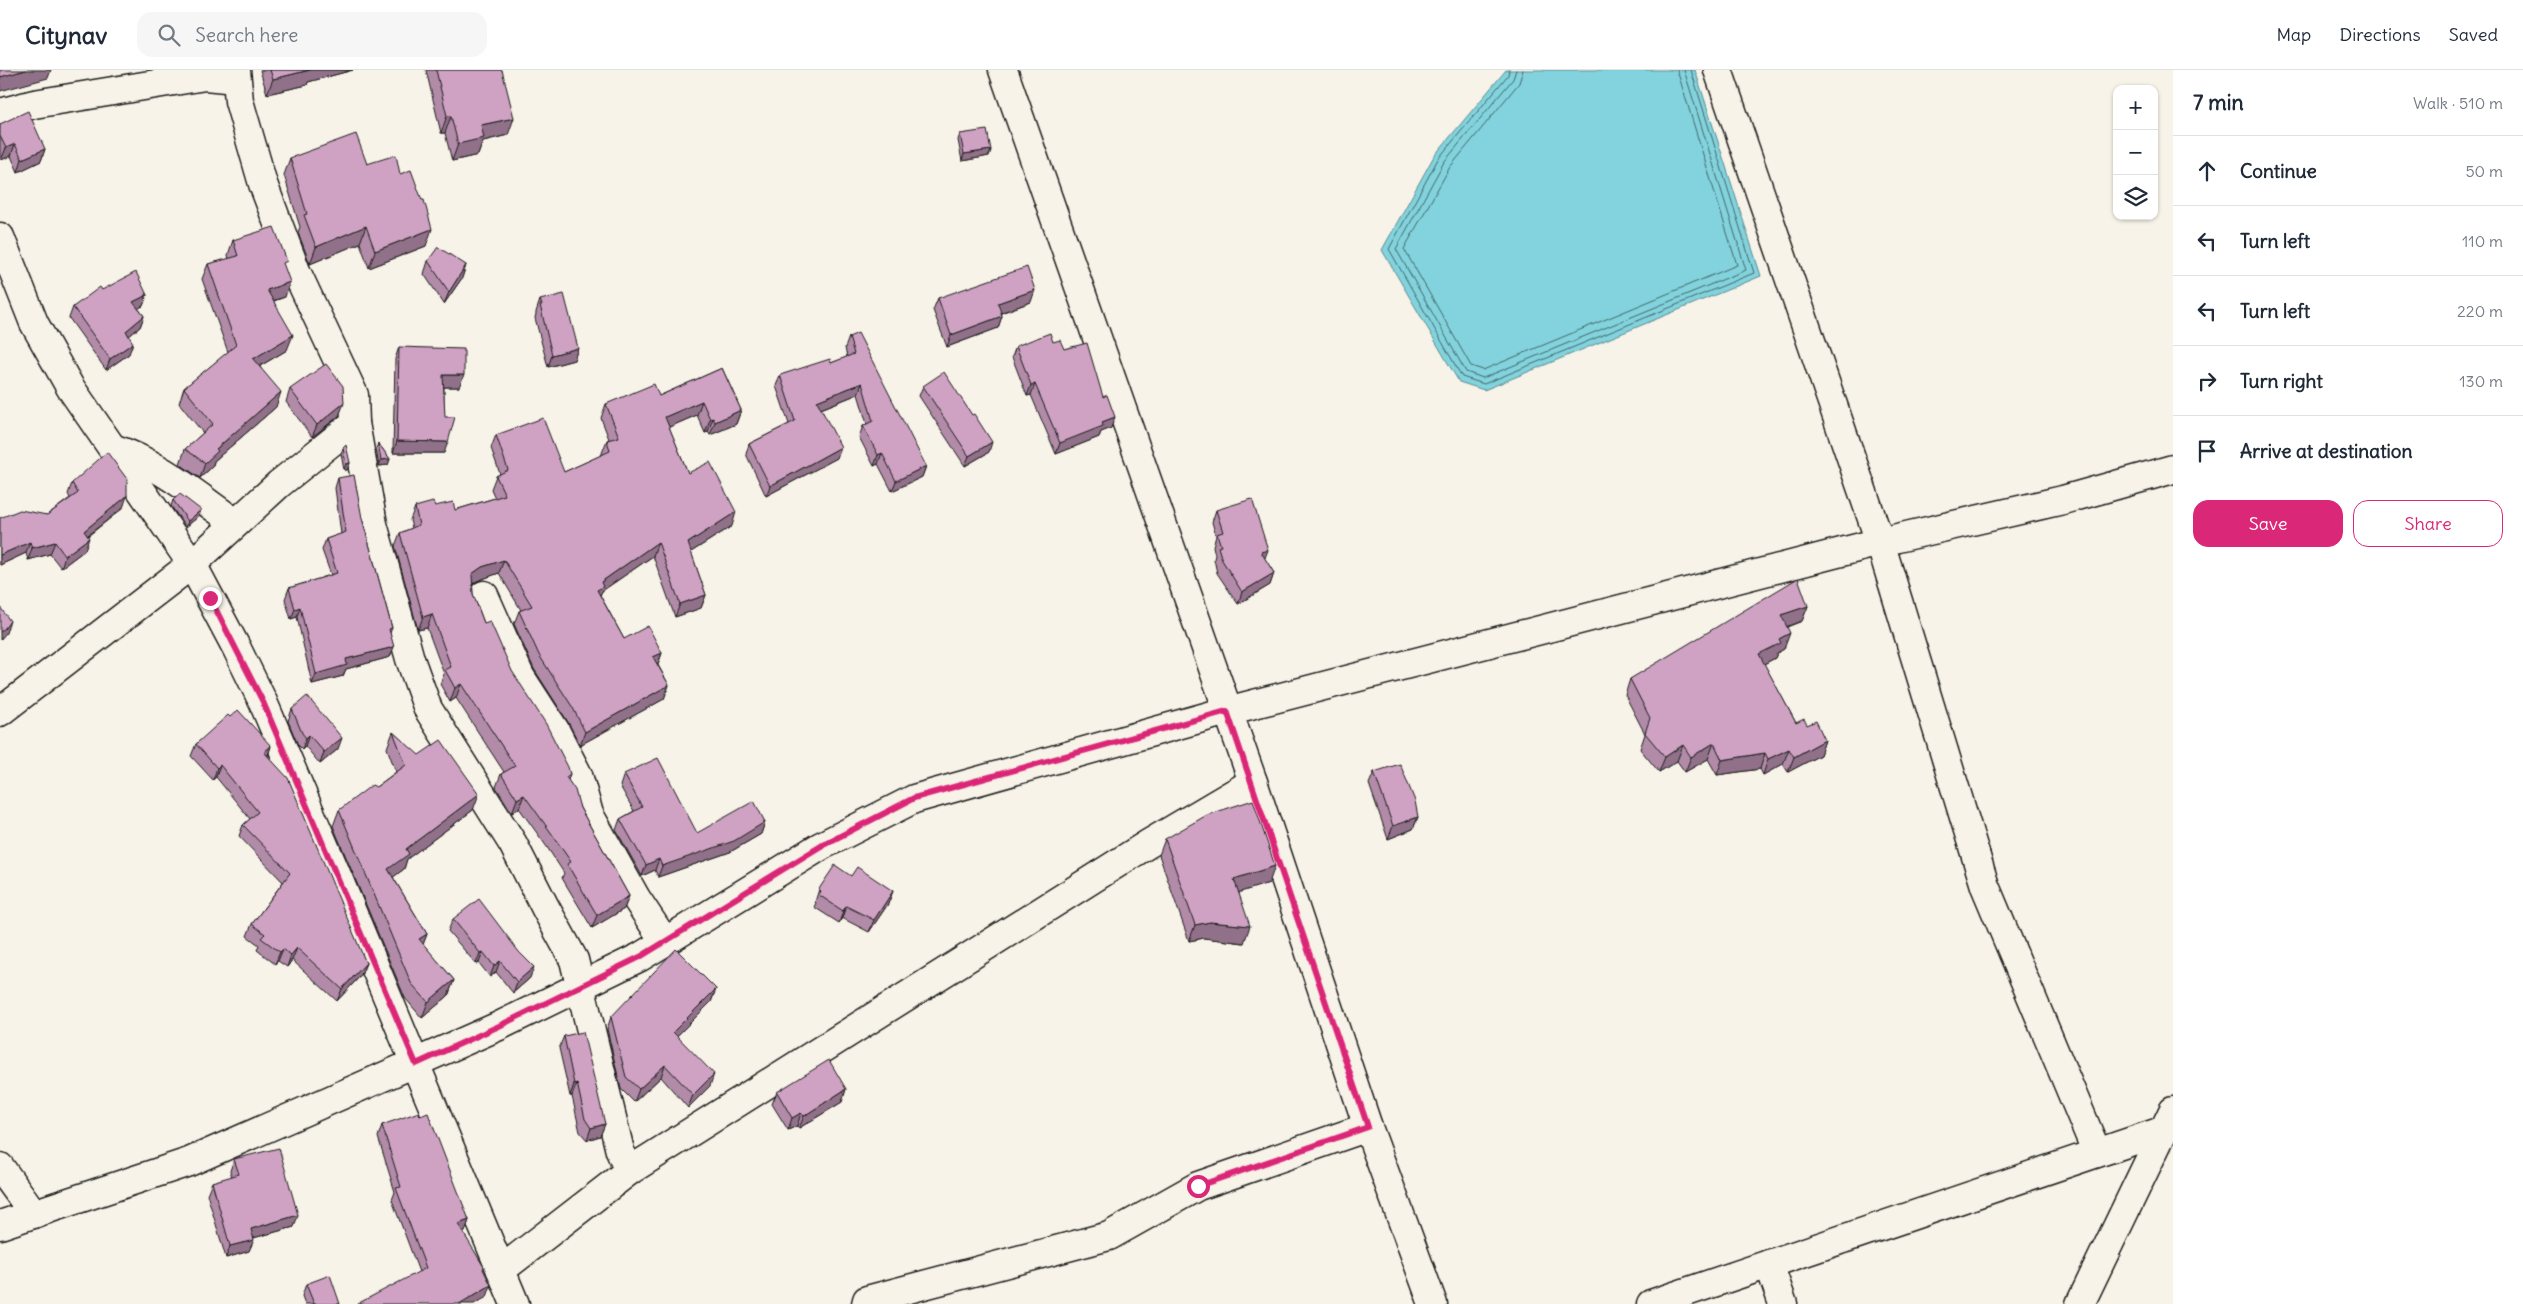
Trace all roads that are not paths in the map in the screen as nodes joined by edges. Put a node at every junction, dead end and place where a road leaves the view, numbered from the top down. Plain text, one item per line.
1 (1003, 70) edge
2 (1718, 70) edge
3 (236, 75) edge
4 (0, 113) edge
5 (0, 237) edge
6 (355, 423) junction
7 (115, 450) junction
8 (2173, 469) edge
9 (236, 523) junction
10 (1880, 542) junction
11 (192, 564) junction
12 (484, 595) dead end
13 (1227, 711) junction
14 (0, 712) edge
15 (1253, 782) junction
16 (665, 942) junction
17 (581, 986) junction
18 (416, 1064) junction
19 (2169, 1120) edge
20 (1368, 1127) junction
21 (2097, 1153) junction
22 (0, 1167) edge
23 (629, 1171) junction
24 (34, 1214) junction
25 (0, 1225) edge
26 (1769, 1264) junction
27 (501, 1270) junction
28 (515, 1304) edge
29 (866, 1304) edge
30 (1433, 1304) edge
31 (1651, 1304) edge
32 (1783, 1304) edge
33 (2080, 1304) edge

1 - 13 street
2 - 10 street
3 - 4 street
3 - 6 street
5 - 7 street
6 - 9 street
6 - 17 street
7 - 9 street
7 - 11 street
8 - 10 street
9 - 11 street
10 - 13 street
10 - 21 street
11 - 14 street
11 - 18 street
12 - 16 street
13 - 15 street
13 - 16 street
15 - 20 street
15 - 23 street
16 - 17 street
17 - 18 street
17 - 23 street
18 - 24 street
18 - 27 street
19 - 21 street
19 - 33 street
20 - 29 street
20 - 30 street
21 - 26 street
22 - 24 street
23 - 27 street
24 - 25 street
26 - 31 street
26 - 32 street
27 - 28 street

